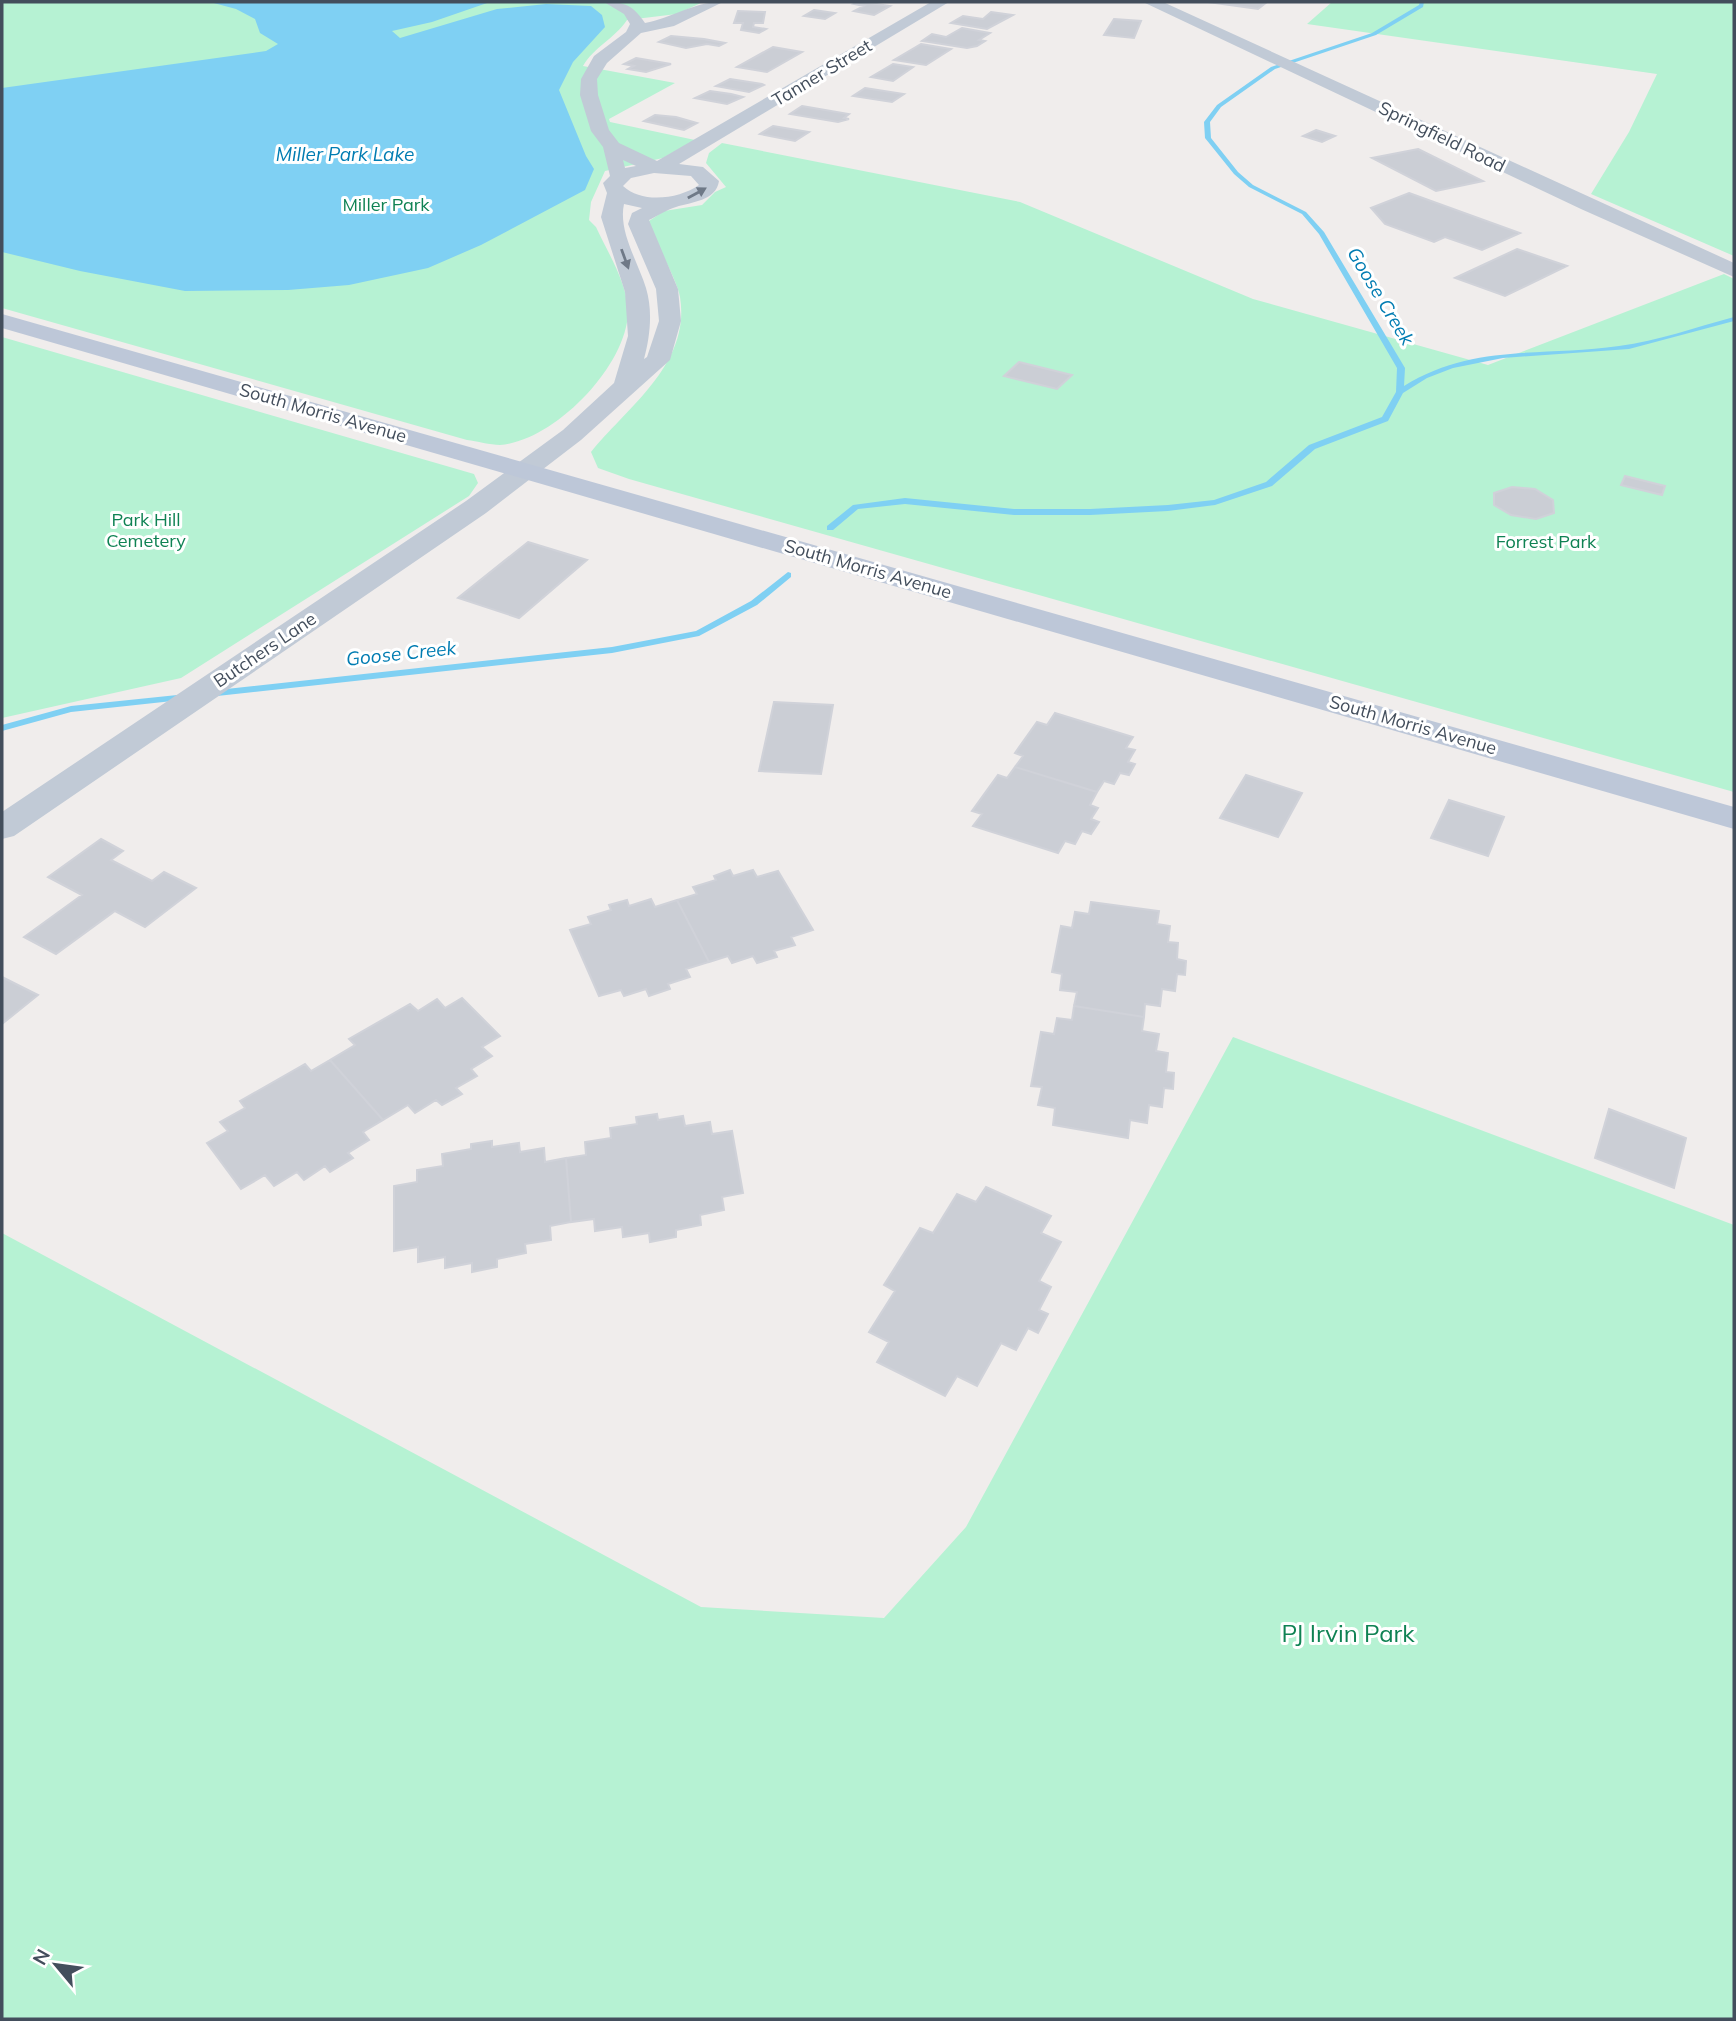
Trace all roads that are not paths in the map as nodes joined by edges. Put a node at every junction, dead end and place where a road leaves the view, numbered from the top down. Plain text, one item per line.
1 (611, 2) edge
2 (715, 2) edge
3 (942, 2) edge
4 (1151, 2) edge
5 (636, 29) junction
6 (703, 144) junction
7 (612, 147) junction
8 (658, 167) junction
9 (696, 171) junction
10 (617, 186) junction
11 (669, 202) junction
12 (1734, 271) edge
13 (2, 321) edge
14 (625, 385) junction
15 (527, 471) junction
16 (1734, 818) edge
17 (2, 828) edge

1 - 5 street
2 - 5 street
3 - 6 street, Tanner Street
4 - 12 street, Springfield Road
5 - 7 street
6 - 8 street, Tanner Street
6 - 9 street
7 - 8 street
7 - 10 street
8 - 9 street
8 - 10 street
11 -> 9 street
10 - 11 street
10 -> 14 street
11 - 14 street
13 - 15 main road, South Morris Avenue
14 - 15 street
15 - 16 main road, South Morris Avenue
15 - 17 street, Butchers Lane

